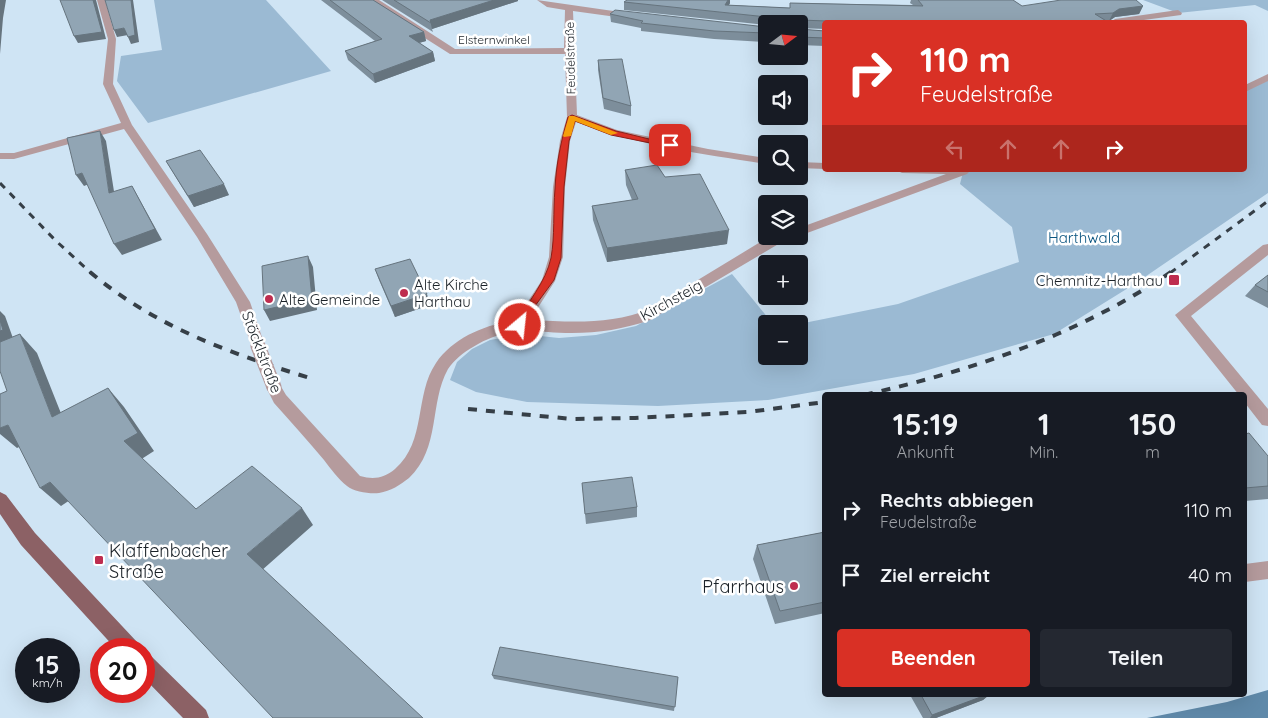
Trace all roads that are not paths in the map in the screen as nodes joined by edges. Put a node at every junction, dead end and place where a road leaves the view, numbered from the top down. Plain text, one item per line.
1 (101, 0) edge
2 (375, 0) edge
3 (541, 0) edge
4 (569, 8) junction
5 (1178, 13) dead end
6 (643, 17) edge
7 (1129, 20) edge
8 (569, 51) junction
9 (1268, 77) edge
10 (1247, 88) edge
11 (572, 117) junction
12 (127, 125) junction
13 (0, 156) edge
14 (758, 160) edge
15 (808, 165) edge
16 (822, 166) edge
17 (963, 172) edge
18 (808, 229) edge
19 (767, 245) edge
20 (1268, 248) edge
21 (520, 325) junction
22 (1245, 392) edge
23 (1247, 394) edge
24 (1268, 420) edge
25 (426, 429) joint
26 (0, 500) edge
27 (1268, 570) edge
28 (1247, 573) edge
29 (120, 638) edge
30 (155, 674) edge
31 (198, 718) edge

1 - 12 street, Stöcklstraße
2 - 8 street, Elsternwinkel
3 - 4 street
4 - 6 street
4 - 8 street, Feudelstraße
5 - 7 street
8 - 11 street, Feudelstraße
9 - 10 street
11 - 14 street
11 - 21 street, Feudelstraße
12 - 13 street
12 - 25 street, Stöcklstraße, bridge
15 - 16 street
17 - 18 street
19 - 21 street, Kirchsteig
20 - 22 street
21 - 25 street, Kirchsteig
23 - 24 street
26 - 29 main road
27 - 28 street
30 - 31 main road

